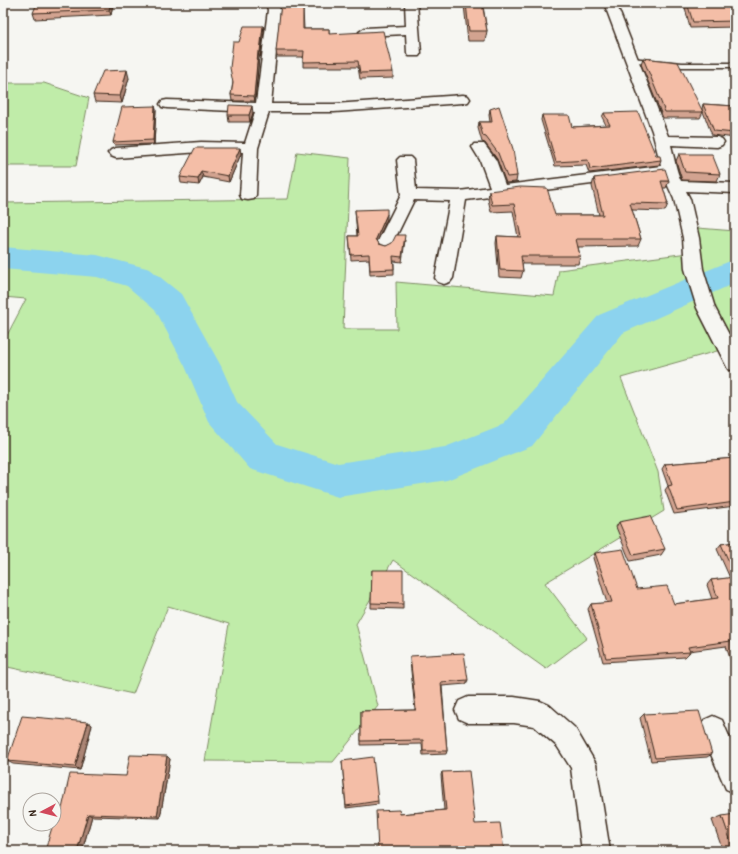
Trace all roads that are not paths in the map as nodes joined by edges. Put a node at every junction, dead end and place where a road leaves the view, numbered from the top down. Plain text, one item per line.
1 (272, 3) edge
2 (411, 3) edge
3 (610, 3) edge
4 (412, 30) junction
5 (365, 32) edge
6 (414, 53) dead end
7 (631, 60) junction
8 (735, 65) edge
9 (462, 99) dead end
10 (167, 104) dead end
11 (263, 108) junction
12 (662, 140) junction
13 (717, 142) dead end
14 (478, 147) dead end
15 (251, 148) junction
16 (116, 153) dead end
17 (405, 160) dead end
18 (668, 170) junction
19 (677, 186) junction
20 (735, 188) edge
21 (499, 191) junction
22 (248, 194) dead end
23 (409, 195) junction
24 (459, 196) junction
25 (385, 243) dead end
26 (444, 278) dead end
27 (735, 364) edge
28 (468, 710) dead end
29 (713, 729) dead end
30 (735, 780) edge
31 (596, 851) edge

1 - 11 street
2 - 4 street
3 - 7 street
4 - 5 street
4 - 6 street
7 - 8 lane
7 - 12 street
9 - 11 street
10 - 11 street
11 - 15 street
12 - 13 street
12 - 18 street
14 - 21 street
15 - 16 street
15 - 22 street
17 - 23 street
18 - 19 street
18 - 21 street
19 - 20 street
19 - 27 street
21 - 24 street
23 - 24 street
23 - 25 street
24 - 26 street
28 - 31 street
29 - 30 street

